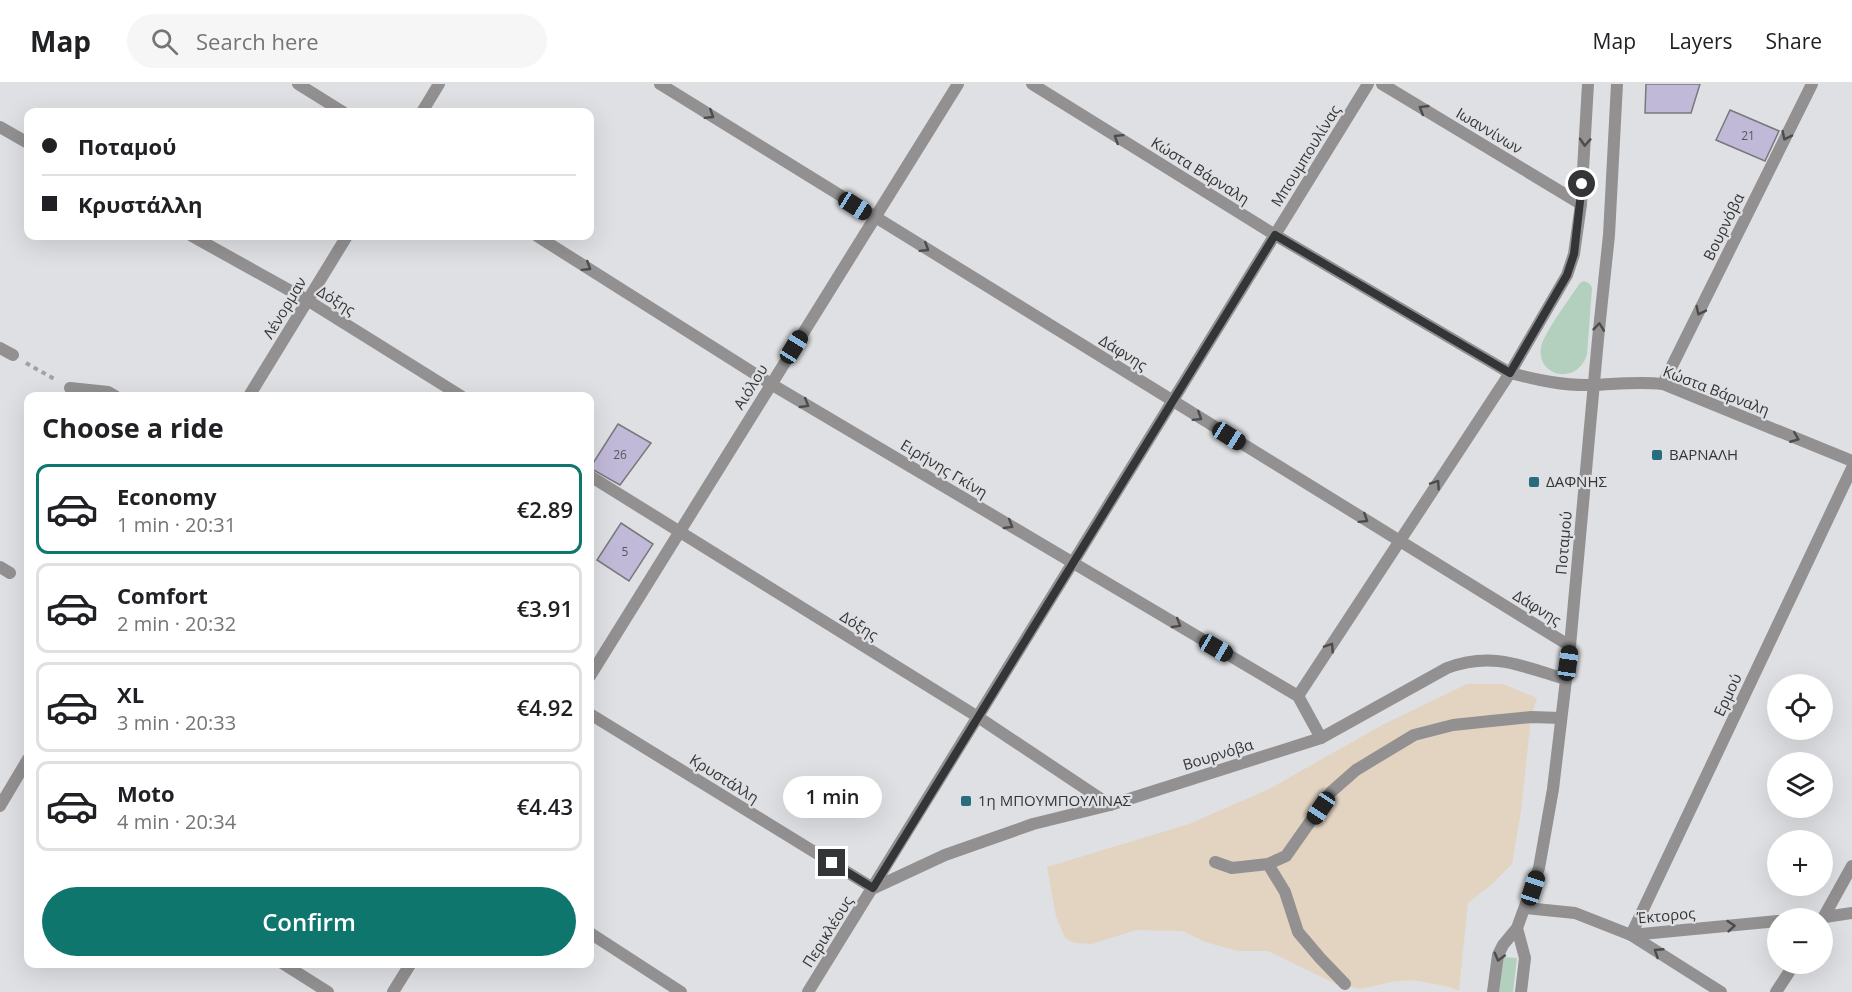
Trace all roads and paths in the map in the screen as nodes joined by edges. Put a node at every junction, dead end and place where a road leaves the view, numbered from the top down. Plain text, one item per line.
1 (298, 84) edge
2 (439, 84) edge
3 (660, 84) edge
4 (958, 84) edge
5 (1032, 84) edge
6 (1368, 84) edge
7 (1382, 84) edge
8 (1588, 84) edge
9 (1617, 84) edge
10 (1812, 84) edge
11 (337, 108) edge
12 (424, 108) edge
13 (0, 127) edge
14 (24, 141) edge
15 (1581, 204) junction
16 (875, 218) junction
17 (1275, 235) junction
18 (199, 240) edge
19 (344, 240) edge
20 (543, 240) edge
21 (307, 300) junction
22 (0, 348) edge
23 (13, 355) joint
24 (1510, 373) junction
25 (771, 384) junction
26 (1663, 384) junction
27 (1594, 385) junction
28 (69, 388) joint
29 (100, 392) edge
30 (251, 392) edge
31 (455, 392) edge
32 (1173, 401) junction
33 (1852, 461) edge
34 (1852, 468) edge
35 (594, 479) edge
36 (679, 532) junction
37 (1399, 540) junction
38 (1073, 563) junction
39 (1570, 646) junction
40 (594, 670) edge
41 (1565, 679) junction
42 (1298, 696) junction
43 (594, 716) edge
44 (978, 717) junction
45 (1561, 718) junction
46 (1321, 738) junction
47 (24, 764) edge
48 (5, 787) edge
49 (1110, 805) junction
50 (0, 806) edge
51 (1215, 862) dead end
52 (1268, 864) junction
53 (1852, 866) edge
54 (873, 888) junction
55 (1526, 908) junction
56 (1826, 908) edge
57 (1852, 913) edge
58 (1833, 916) edge
59 (1767, 922) edge
60 (1517, 928) junction
61 (1631, 935) junction
62 (594, 936) edge
63 (290, 968) edge
64 (408, 968) edge
65 (1788, 974) edge
66 (1345, 984) dead end
67 (328, 992) edge
68 (393, 992) edge
69 (681, 992) edge
70 (808, 992) edge
71 (1493, 992) edge
72 (1521, 992) edge
73 (1720, 992) edge
74 (1776, 992) edge

1 - 11 street
2 - 12 street
3 -> 16 street, Δάφνης
4 - 16 street, Αιόλου
17 -> 5 street, Κώστα Βάρναλη
6 - 17 street, Μπουμπουλίνας
15 -> 7 street, Ιωαννίνων
8 -> 15 street
27 -> 9 street, Ποταμού
10 -> 26 street, Βουρνόβα
13 - 14 street
15 - 24 street
16 - 25 street, Αιόλου
16 -> 32 street, Δάφνης
17 - 24 street, Κώστα Βάρναλη
17 - 32 street, Μπουμπουλίνας
18 - 21 street, Δόξης
19 - 21 street, Λένορμαν
20 -> 25 street, Ειρήνης Γκίνη
21 - 30 street, Λένορμαν
21 - 31 street, Δόξης
22 - 23 street
23 - 28 path
24 - 27 street, Κώστα Βάρναλη
37 -> 24 street
25 - 36 street, Αιόλου
25 -> 38 street, Ειρήνης Γκίνη
26 - 27 street, Κώστα Βάρναλη
26 -> 33 street, Κώστα Βάρναλη
27 - 39 street, Ποταμού
28 - 29 street
32 -> 37 street, Δάφνης
32 - 38 street, Μπουμπουλίνας
34 - 61 street, Ερμού
35 - 36 street, Δόξης
36 - 40 street, Αιόλου
36 - 44 street, Δόξης
37 - 39 street, Δάφνης
42 -> 37 street
38 -> 42 street, Ειρήνης Γκίνη
38 - 44 street, Μπουμπουλίνας
39 - 41 street, Ποταμού
41 - 45 street, Ποταμού
41 - 46 street, Βουρνόβα
42 - 46 street
43 - 54 street, Κρυστάλλη
44 - 49 street, Δόξης
44 - 54 street, Μπουμπουλίνας
45 - 52 street
45 - 55 street, Ποταμού
46 - 49 street, Βουρνόβα
47 - 48 street
48 - 50 street
49 - 54 street, Βουρνόβα
51 - 52 street
52 - 66 street
53 - 56 street
54 - 70 street, Περικλέους
55 - 60 street, Ποταμού
55 - 61 street, Έκτορος
57 - 58 street
61 -> 59 street, Έκτορος
60 -> 71 street, Ποταμού
60 - 72 street
73 -> 61 street
62 - 69 street
63 - 67 street
64 - 68 street
65 - 74 street

